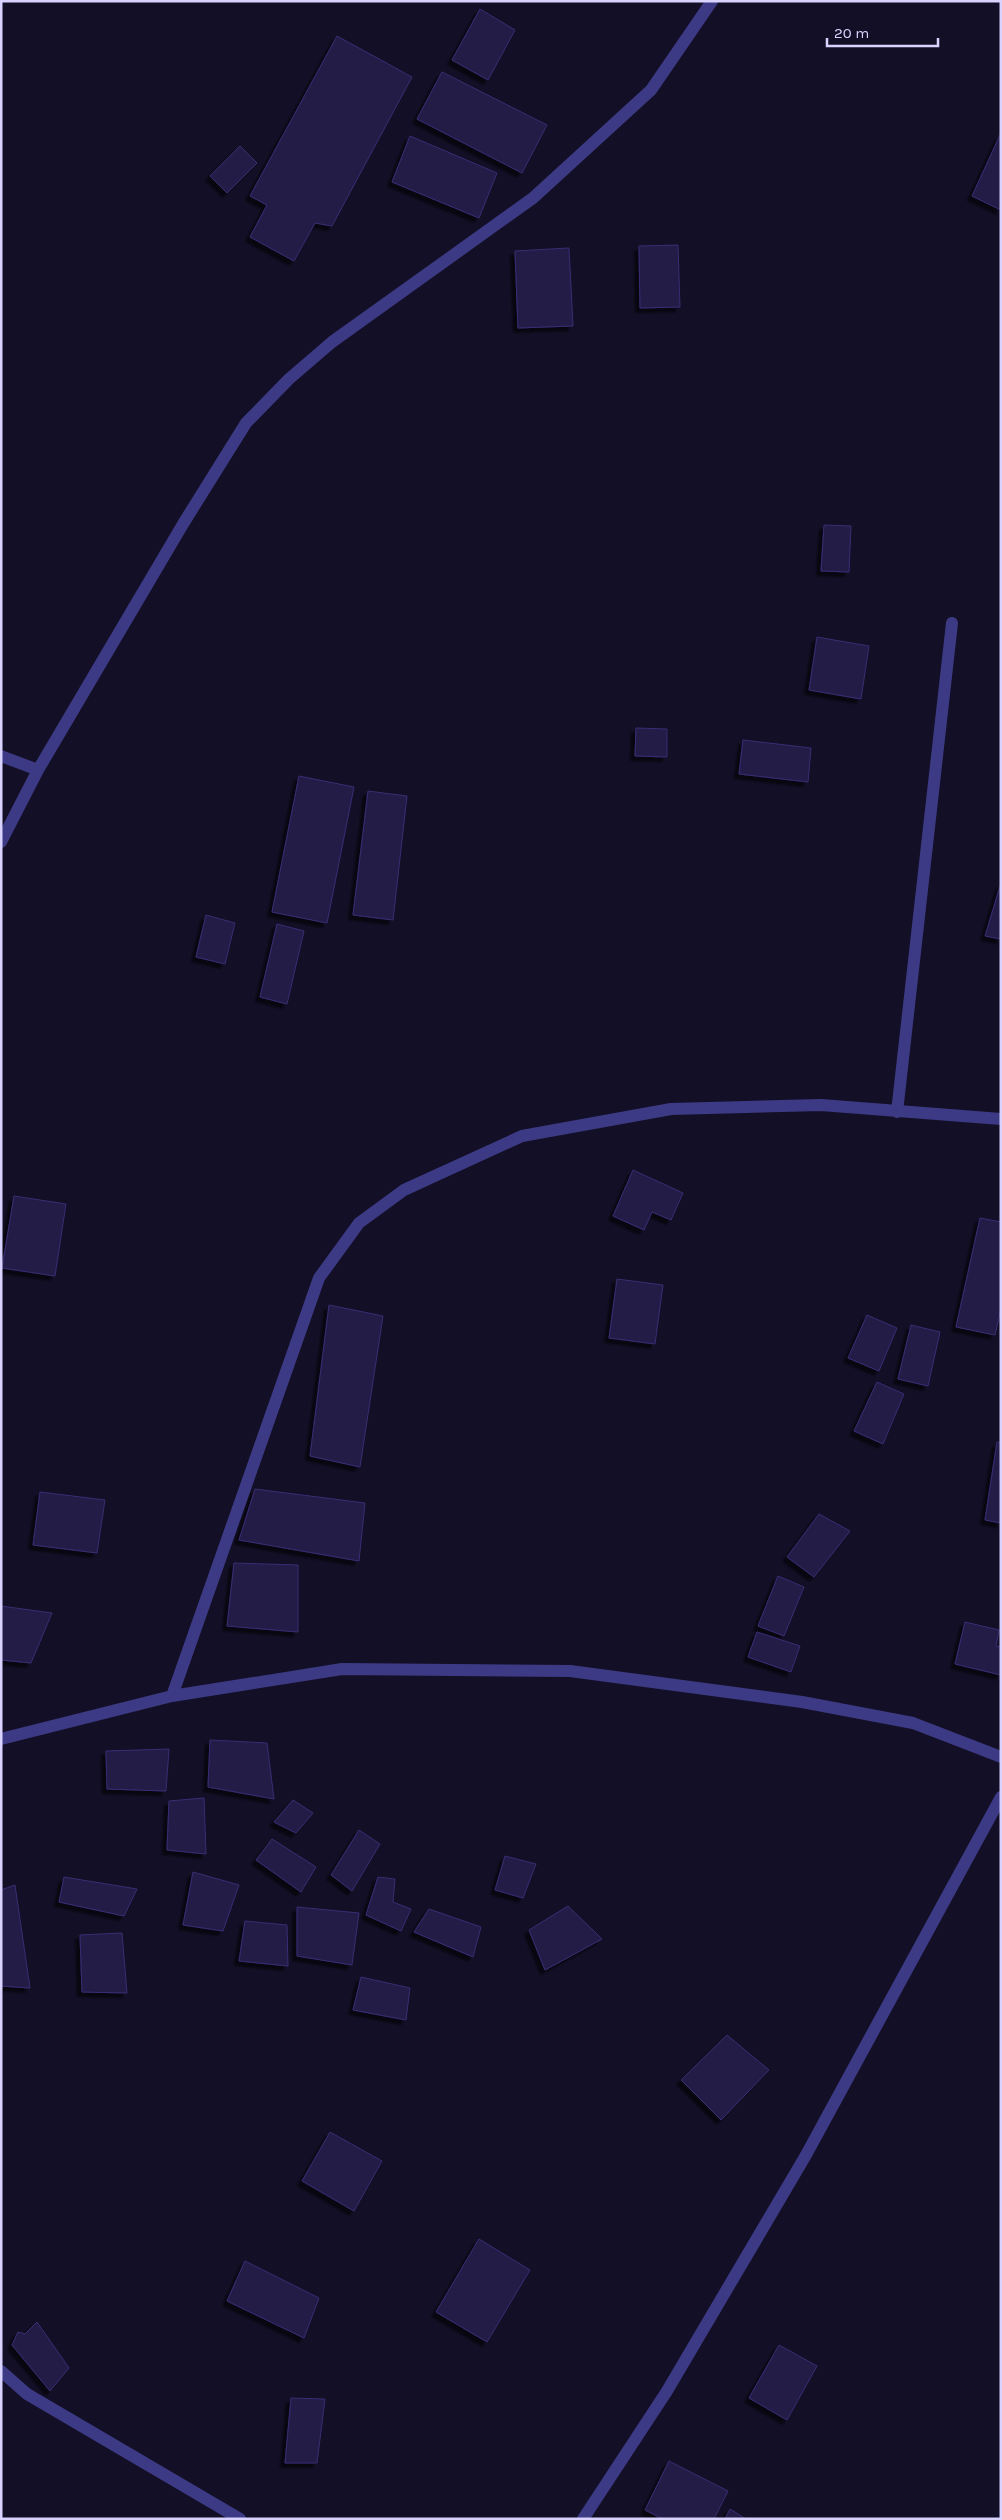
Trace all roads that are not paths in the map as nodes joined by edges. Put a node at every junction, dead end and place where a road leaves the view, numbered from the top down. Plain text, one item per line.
1 (712, 1) edge
2 (952, 622) dead end
3 (1, 756) edge
4 (38, 770) junction
5 (1, 842) edge
6 (897, 1112) junction
7 (1001, 1119) edge
8 (172, 1696) junction
9 (1, 1739) edge
10 (1001, 1757) edge
11 (1001, 1797) edge
12 (1, 2371) edge
13 (240, 2519) edge
14 (583, 2519) edge

1 - 4 street
2 - 6 street
3 - 4 street
4 - 5 street
6 - 7 street
6 - 8 street
8 - 9 street
8 - 10 street
11 - 14 street
12 - 13 street

